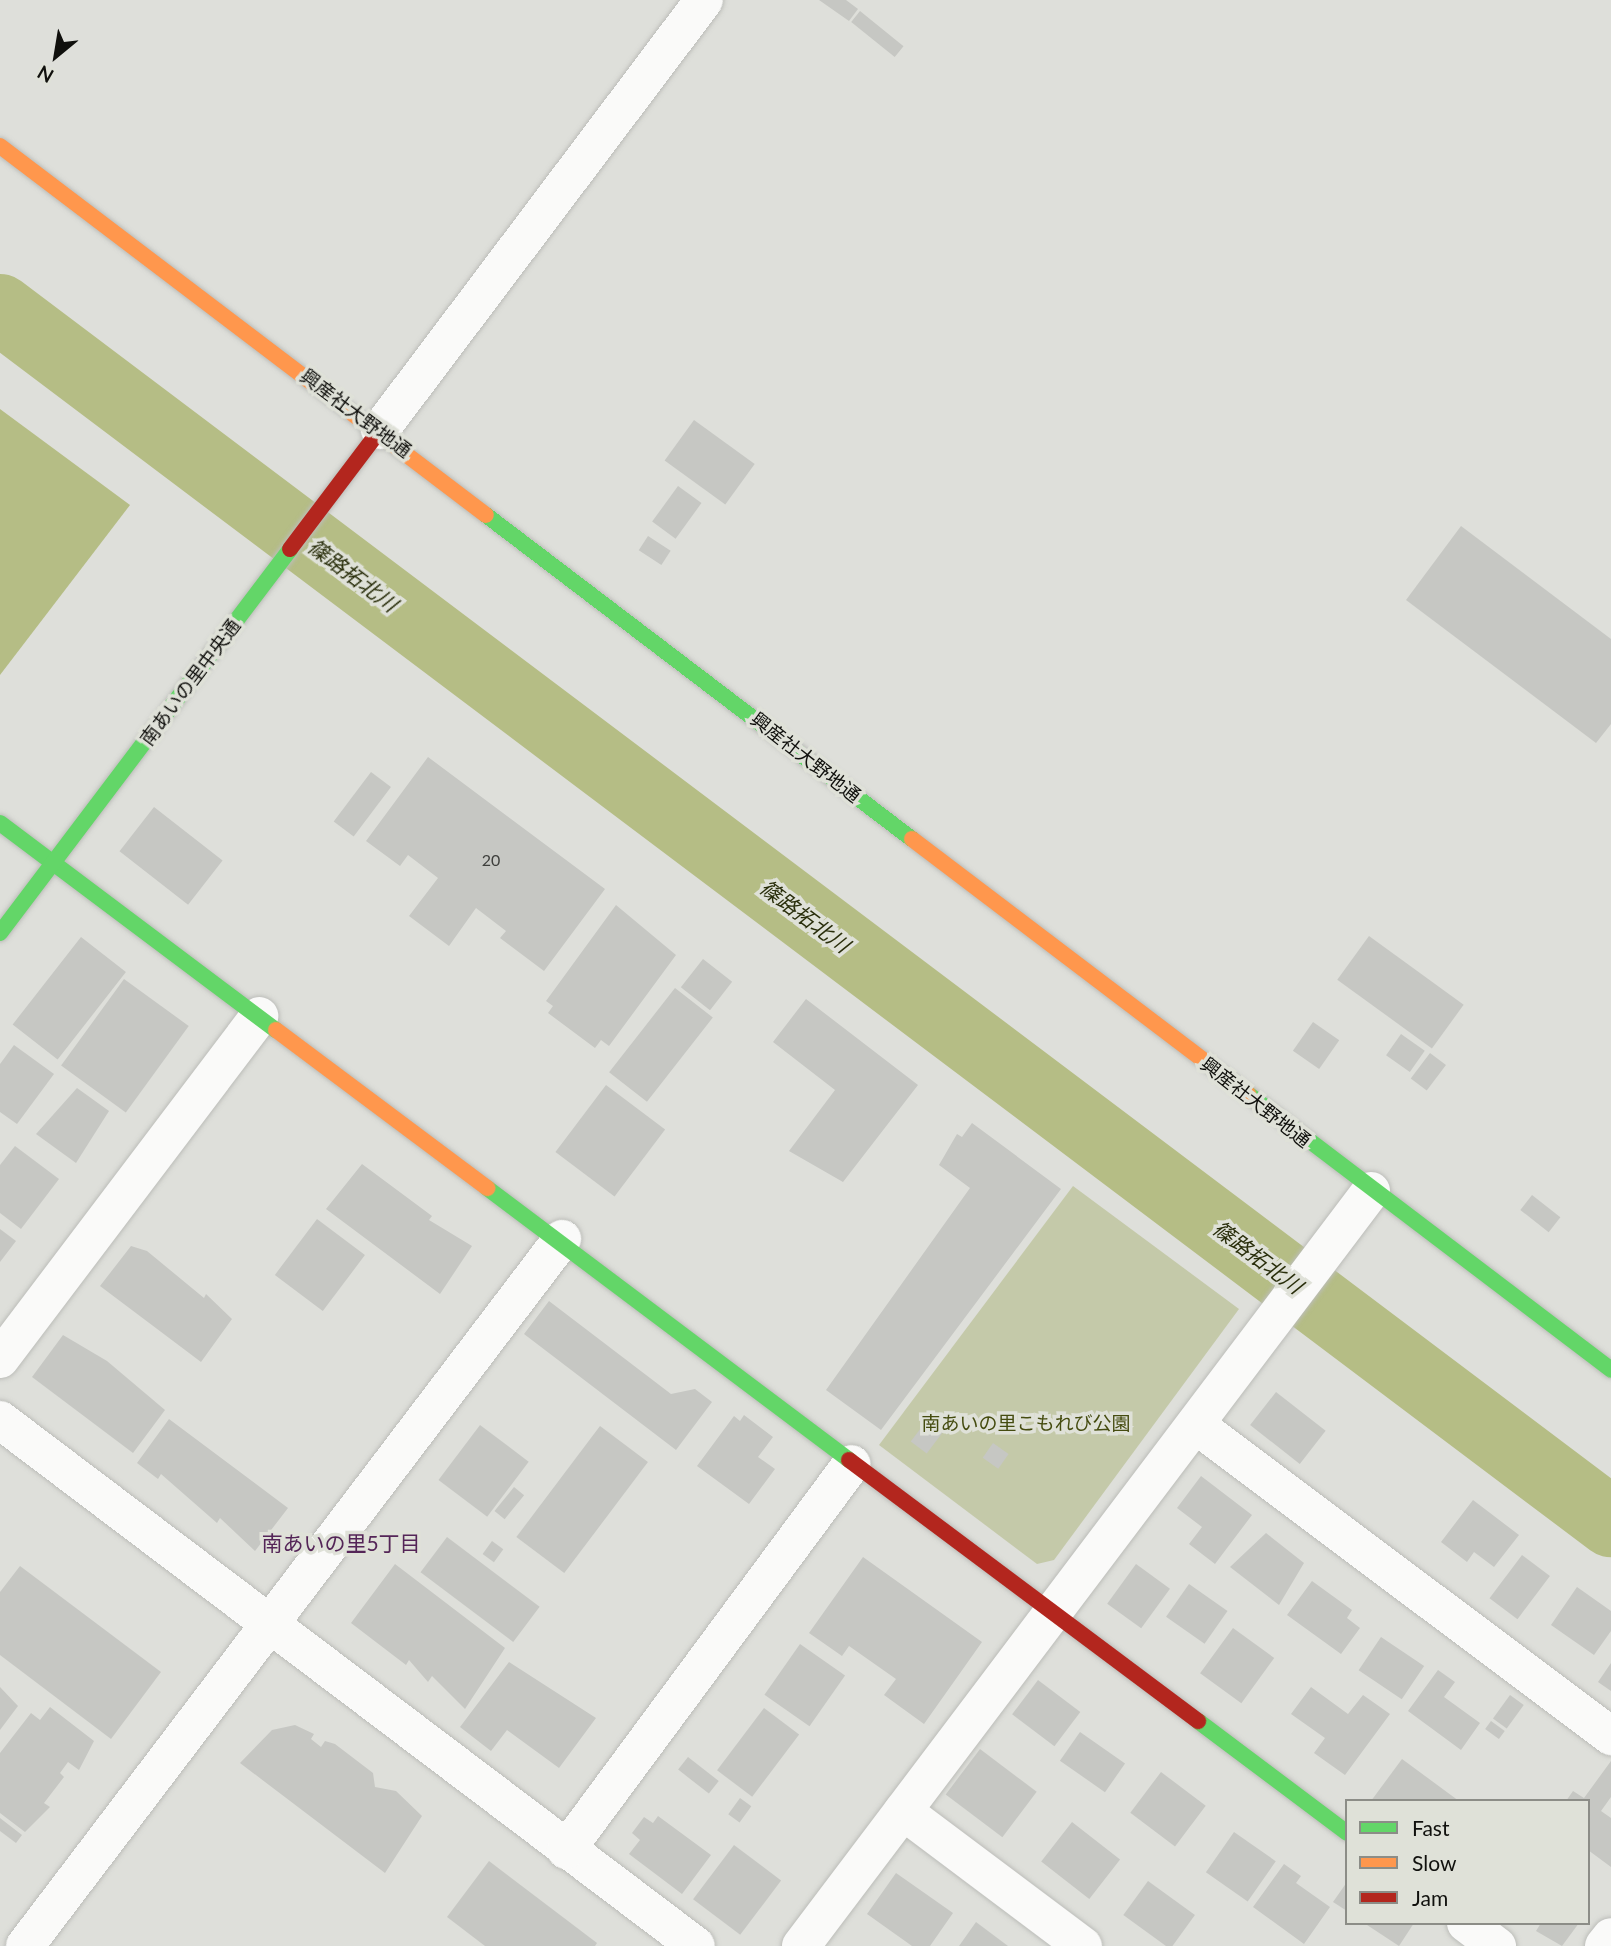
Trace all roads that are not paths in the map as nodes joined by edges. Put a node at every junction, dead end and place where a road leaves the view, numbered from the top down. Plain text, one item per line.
1 (704, 0) edge
2 (0, 146) edge
3 (380, 430) junction
4 (0, 823) edge
5 (52, 863) junction
6 (0, 933) edge
7 (259, 1016) junction
8 (1371, 1191) junction
9 (562, 1240) junction
10 (0, 1359) edge
11 (1611, 1370) edge
12 (0, 1420) edge
13 (1196, 1425) junction
14 (852, 1464) junction
15 (1054, 1612) junction
16 (273, 1624) junction
17 (1611, 1736) edge
18 (903, 1811) junction
19 (1345, 1831) edge
20 (566, 1850) junction
21 (1469, 1925) edge
22 (1611, 1937) edge
23 (25, 1946) edge
24 (696, 1946) edge
25 (801, 1946) edge
26 (1083, 1946) edge
27 (1496, 1946) edge
28 (1604, 1946) edge

1 - 3 street
2 - 3 street, 興産社大野地通
3 - 5 street, 南あいの里中央通
3 - 8 street, 興産社大野地通
4 - 5 street
5 - 6 street, 南あいの里中央通
5 - 7 street
7 - 9 street
7 - 10 street
8 - 11 street, 興産社大野地通
8 - 13 street
9 - 14 street
9 - 16 street
12 - 16 street
13 - 15 street
13 - 17 street
14 - 15 street
14 - 20 street
15 - 18 street
15 - 19 street
16 - 20 street
16 - 23 street
18 - 25 street
18 - 26 street
20 - 24 street
21 - 27 street
22 - 28 street

